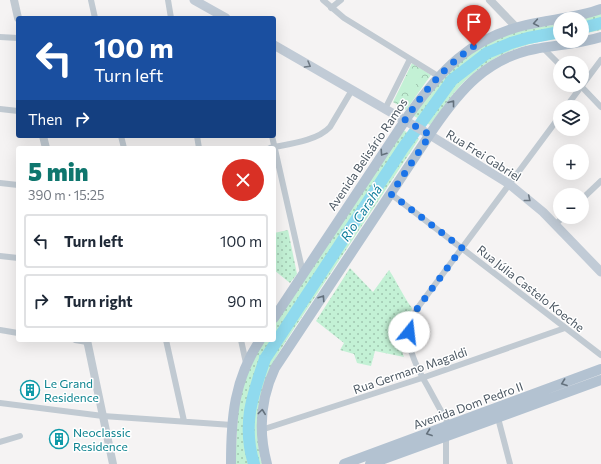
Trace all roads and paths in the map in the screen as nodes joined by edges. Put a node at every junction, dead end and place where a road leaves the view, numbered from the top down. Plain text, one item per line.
1 (14, 0) edge
2 (91, 0) edge
3 (168, 0) edge
4 (194, 0) edge
5 (323, 0) edge
6 (341, 0) edge
7 (490, 0) edge
8 (331, 8) junction
9 (601, 9) edge
10 (18, 16) edge
11 (95, 16) edge
12 (172, 16) edge
13 (222, 16) edge
14 (516, 27) junction
15 (0, 37) edge
16 (601, 37) edge
17 (16, 38) edge
18 (276, 47) edge
19 (543, 48) junction
20 (553, 58) edge
21 (410, 59) junction
22 (601, 60) edge
23 (589, 75) edge
24 (438, 76) junction
25 (352, 90) junction
26 (586, 92) edge
27 (601, 107) edge
28 (0, 109) edge
29 (385, 109) junction
30 (16, 111) edge
31 (407, 122) junction
32 (553, 125) edge
33 (427, 133) junction
34 (276, 146) edge
35 (276, 160) edge
36 (601, 181) edge
37 (0, 183) edge
38 (509, 184) junction
39 (16, 185) edge
40 (589, 192) edge
41 (391, 194) junction
42 (553, 221) edge
43 (556, 224) edge
44 (462, 248) junction
45 (0, 256) edge
46 (16, 258) edge
47 (600, 270) edge
48 (303, 273) junction
49 (276, 315) edge
50 (565, 328) junction
51 (0, 330) edge
52 (16, 333) edge
53 (87, 342) edge
54 (166, 342) edge
55 (241, 342) edge
56 (259, 342) edge
57 (601, 355) edge
58 (246, 363) junction
59 (601, 370) edge
60 (422, 378) junction
61 (601, 380) edge
62 (0, 403) edge
63 (103, 416) junction
64 (498, 418) junction
65 (184, 421) junction
66 (232, 425) junction
67 (449, 425) junction
68 (261, 430) junction
69 (20, 436) dead end
70 (446, 436) junction
71 (0, 442) edge
72 (383, 462) edge
73 (113, 464) edge
74 (231, 464) edge
75 (267, 464) edge
76 (344, 464) edge
77 (370, 464) edge
78 (446, 464) edge
79 (510, 464) edge

1 - 10 street
2 - 11 street
3 - 12 street
4 - 13 main road
5 - 8 street
6 - 8 street
7 - 14 street
8 - 21 street
9 -> 14 main road, Avenida Belisário Ramos
14 - 24 main road, Avenida Belisário Ramos
15 - 17 street
16 - 19 main road
18 -> 25 main road, Rua Frei Gabriel
19 - 20 street
33 -> 19 main road
21 - 24 street
21 - 29 street
22 - 23 street
24 - 31 main road, Avenida Belisário Ramos
25 - 29 main road, Rua Frei Gabriel
25 - 34 street
26 - 27 street
28 - 30 street
29 - 31 main road, Rua Frei Gabriel
31 - 33 main road, Rua Frei Gabriel
31 -> 48 main road, Avenida Belisário Ramos
32 - 38 street
33 - 38 main road, Rua Frei Gabriel
33 - 41 main road
35 - 48 street
36 - 40 street
37 - 39 street
38 -> 42 main road, Rua Frei Gabriel
38 - 44 street
41 - 44 street, Rua Júlia Castelo Koeche
68 -> 41 main road
43 - 47 main road, Rua Frei Gabriel
44 - 50 street, Rua Júlia Castelo Koeche
44 - 60 street
45 - 46 street
48 - 49 main road, Avenida Belisário Ramos
50 - 57 street, Rua Júlia Castelo Koeche
50 - 60 street, Rua Germano Magaldi
51 - 52 street
53 - 63 street
54 - 65 street
55 - 58 street
56 - 58 main road
58 - 66 main road
59 -> 67 main road, Avenida Dom Pedro II
60 - 67 street
60 - 68 street, Rua Germano Magaldi
61 - 64 main road, Avenida Dom Pedro II
62 - 63 street
63 - 65 street
63 - 73 street
64 - 70 main road, Avenida Dom Pedro II
64 - 79 street
65 - 66 street
66 - 74 main road
67 -> 76 main road, Avenida Dom Pedro II
68 - 75 main road
69 - 71 street
70 - 72 main road, Avenida Dom Pedro II
70 - 78 street
72 - 77 main road, Avenida Dom Pedro II

